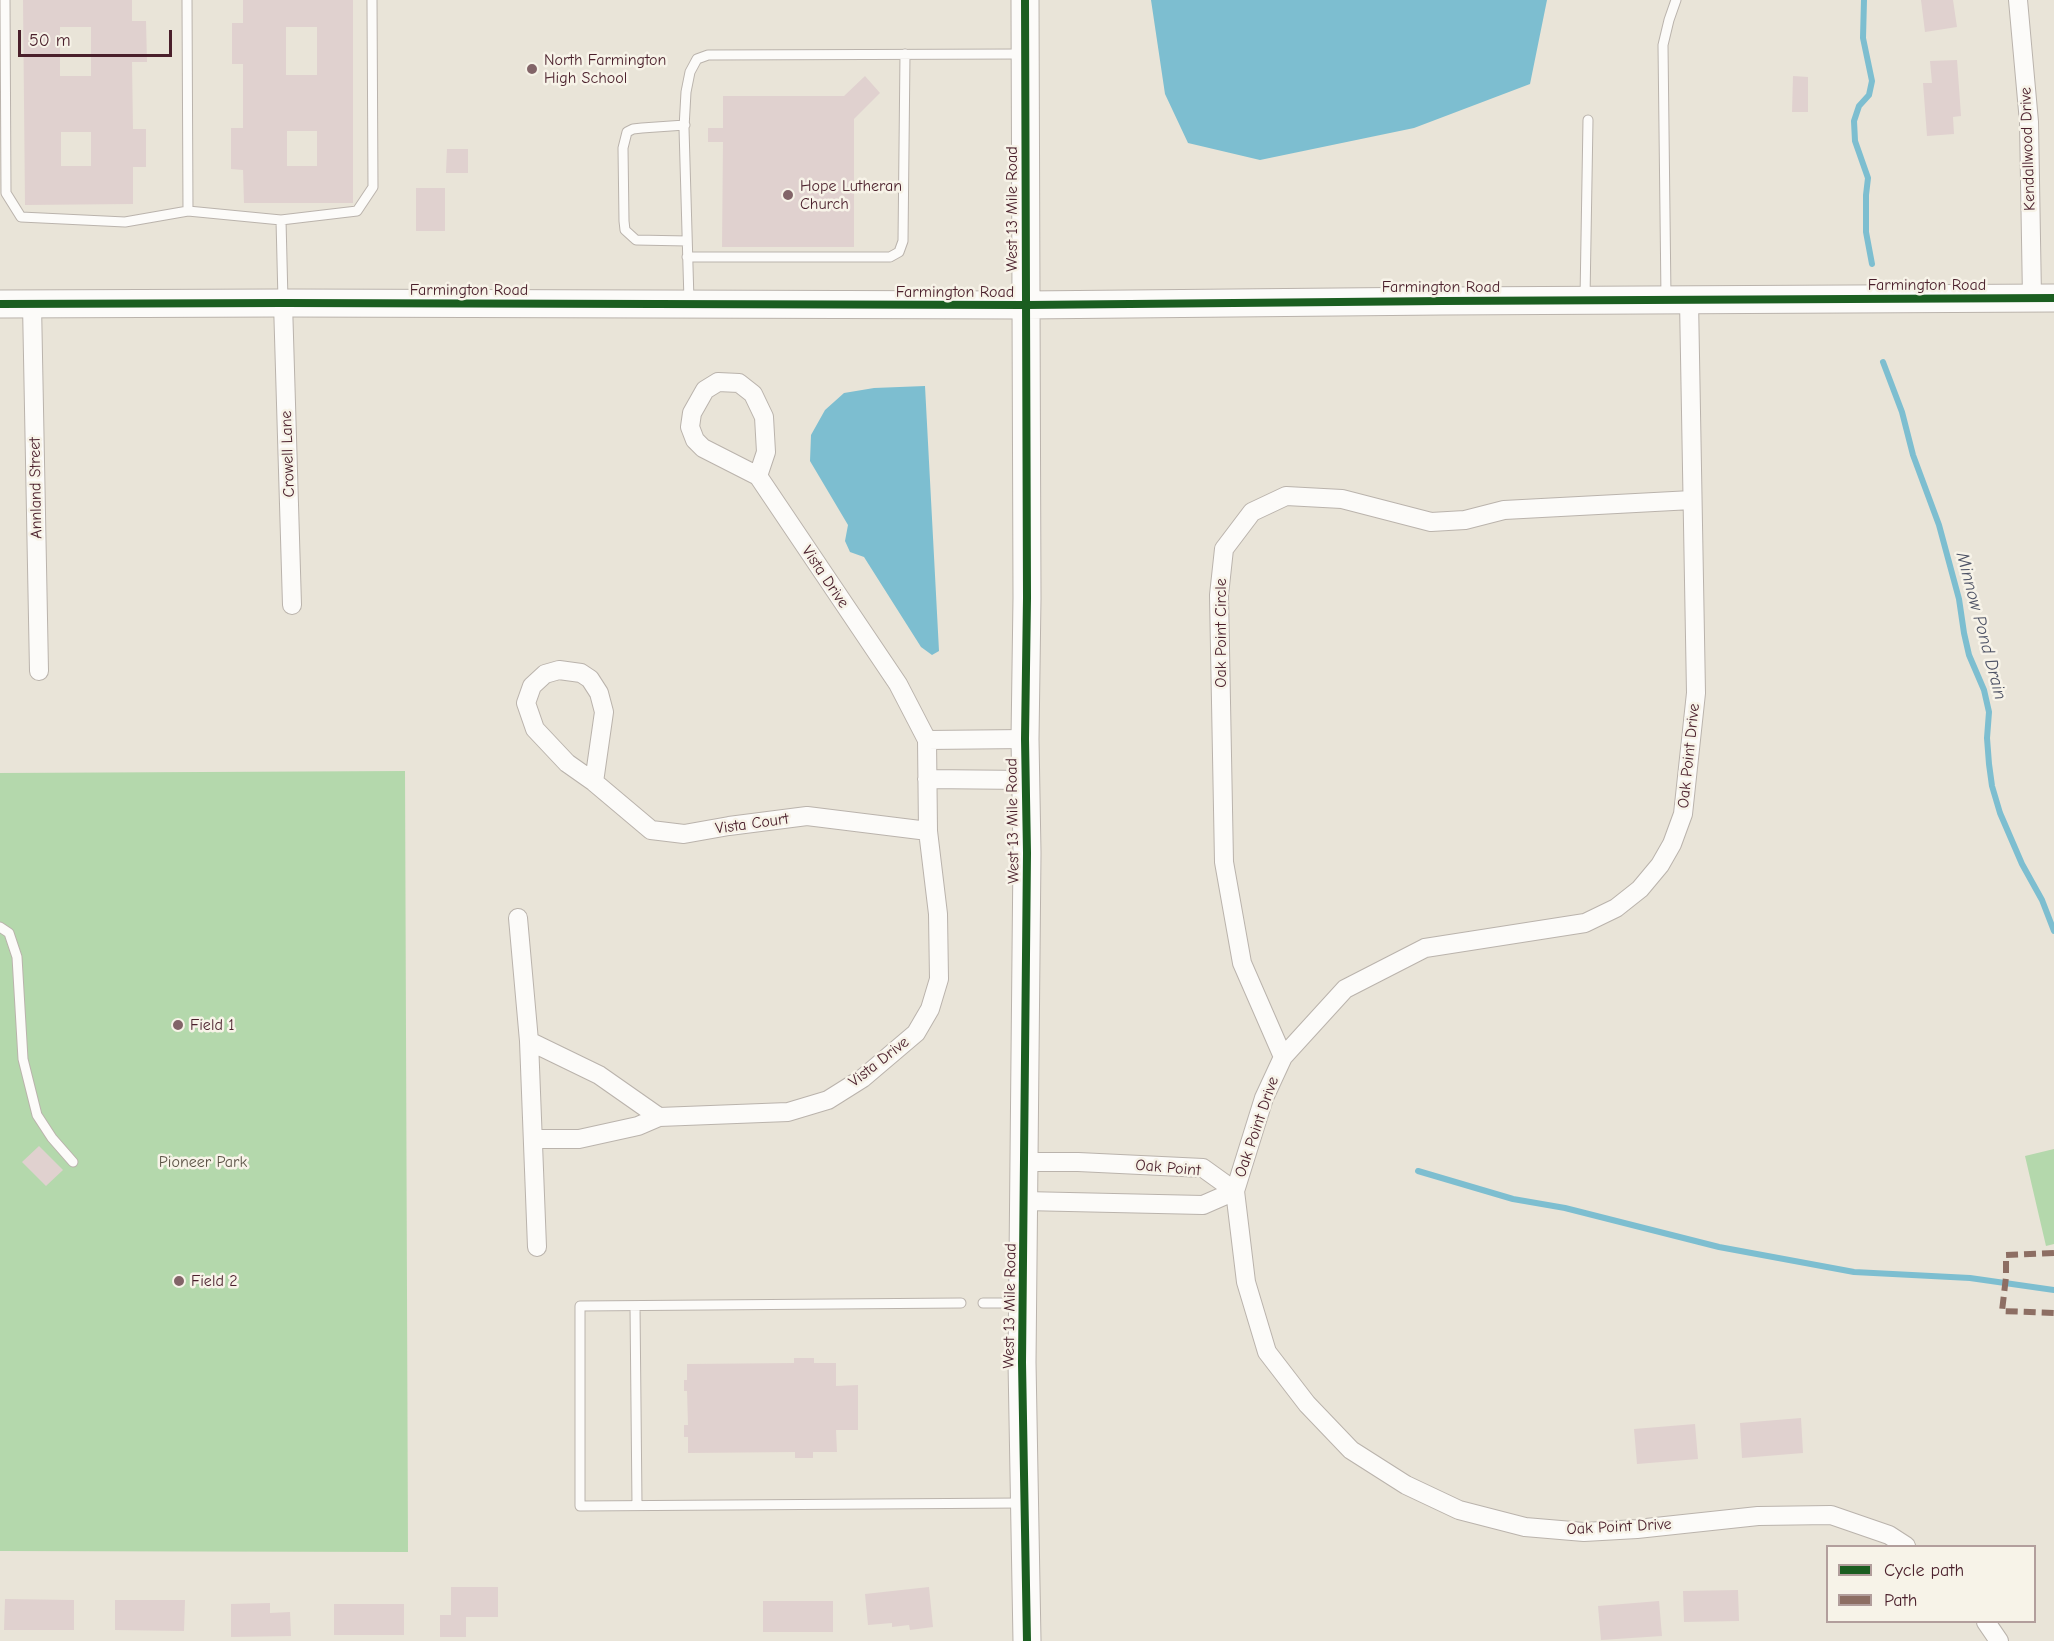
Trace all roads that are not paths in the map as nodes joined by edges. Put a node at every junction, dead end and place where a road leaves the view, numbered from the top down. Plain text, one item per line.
1 (5, 0) edge
2 (187, 0) edge
3 (372, 0) edge
4 (1025, 0) edge
5 (1676, 0) edge
6 (2018, 0) edge
7 (905, 54) junction
8 (1025, 54) junction
9 (1588, 120) dead end
10 (685, 125) junction
11 (188, 211) junction
12 (281, 220) junction
13 (687, 241) junction
14 (687, 257) junction
15 (2043, 298) edge
16 (1585, 300) junction
17 (1677, 300) junction
18 (283, 303) junction
19 (0, 304) edge
20 (32, 304) junction
21 (688, 304) junction
22 (1026, 305) junction
23 (758, 476) junction
24 (1692, 500) junction
25 (292, 605) dead end
26 (39, 672) dead end
27 (927, 740) junction
28 (1025, 740) junction
29 (927, 779) junction
30 (1026, 780) junction
31 (594, 782) junction
32 (927, 831) junction
33 (518, 918) dead end
34 (0, 927) edge
35 (529, 1041) junction
36 (1283, 1057) junction
37 (659, 1117) junction
38 (533, 1139) junction
39 (73, 1162) dead end
40 (1025, 1162) junction
41 (1235, 1191) junction
42 (1024, 1201) junction
43 (537, 1247) dead end
44 (962, 1303) dead end
45 (983, 1303) dead end
46 (1023, 1303) junction
47 (635, 1306) junction
48 (1024, 1503) junction
49 (637, 1505) junction
50 (1904, 1545) edge
51 (1987, 1623) edge
52 (1027, 1641) edge
53 (1999, 1641) edge

1 - 11 lane
2 - 11 lane
3 - 12 lane
4 - 8 street, West 13 Mile Road
5 - 17 lane
6 - 15 street, Kendallwood Drive
7 - 8 lane
7 - 10 lane
7 - 14 lane
8 - 22 street, West 13 Mile Road
9 - 16 lane
10 - 13 lane
10 - 13 lane
11 - 12 lane
12 - 18 lane
13 - 14 lane
14 - 21 lane
15 - 17 street, Farmington Road
16 - 17 street, Farmington Road
16 - 22 street, Farmington Road
17 - 24 street, Oak Point Drive
18 - 20 street, Farmington Road
18 - 21 street, Farmington Road
18 - 25 street, Crowell Lane
19 - 20 street, Farmington Road
20 - 26 street, Annland Street
21 - 22 street, Farmington Road
22 - 28 street, West 13 Mile Road
23 - 23 street, Vista Drive
23 - 27 street, Vista Drive
24 - 36 street, Oak Point Drive
24 - 36 street, Oak Point Circle
27 - 28 street
27 - 29 street, Vista Drive
28 - 30 street, West 13 Mile Road
29 - 30 street
29 - 32 street, Vista Drive
30 - 40 street, West 13 Mile Road
31 - 31 street, Vista Court
31 - 32 street, Vista Court
32 - 37 street, Vista Drive
33 - 35 street
34 - 39 lane
35 - 37 street
35 - 38 street
36 - 41 street, Oak Point Drive
37 - 38 street, Vista Drive
38 - 43 street
40 - 41 street, Oak Point
40 - 42 street, West 13 Mile Road
41 - 42 street, Oak Point
41 - 50 street, Oak Point Drive
42 - 46 street, West 13 Mile Road
44 - 47 lane
45 - 46 lane
46 - 48 street, West 13 Mile Road
47 - 49 lane
47 - 49 lane
48 - 49 lane
48 - 52 street, West 13 Mile Road
51 - 53 street

